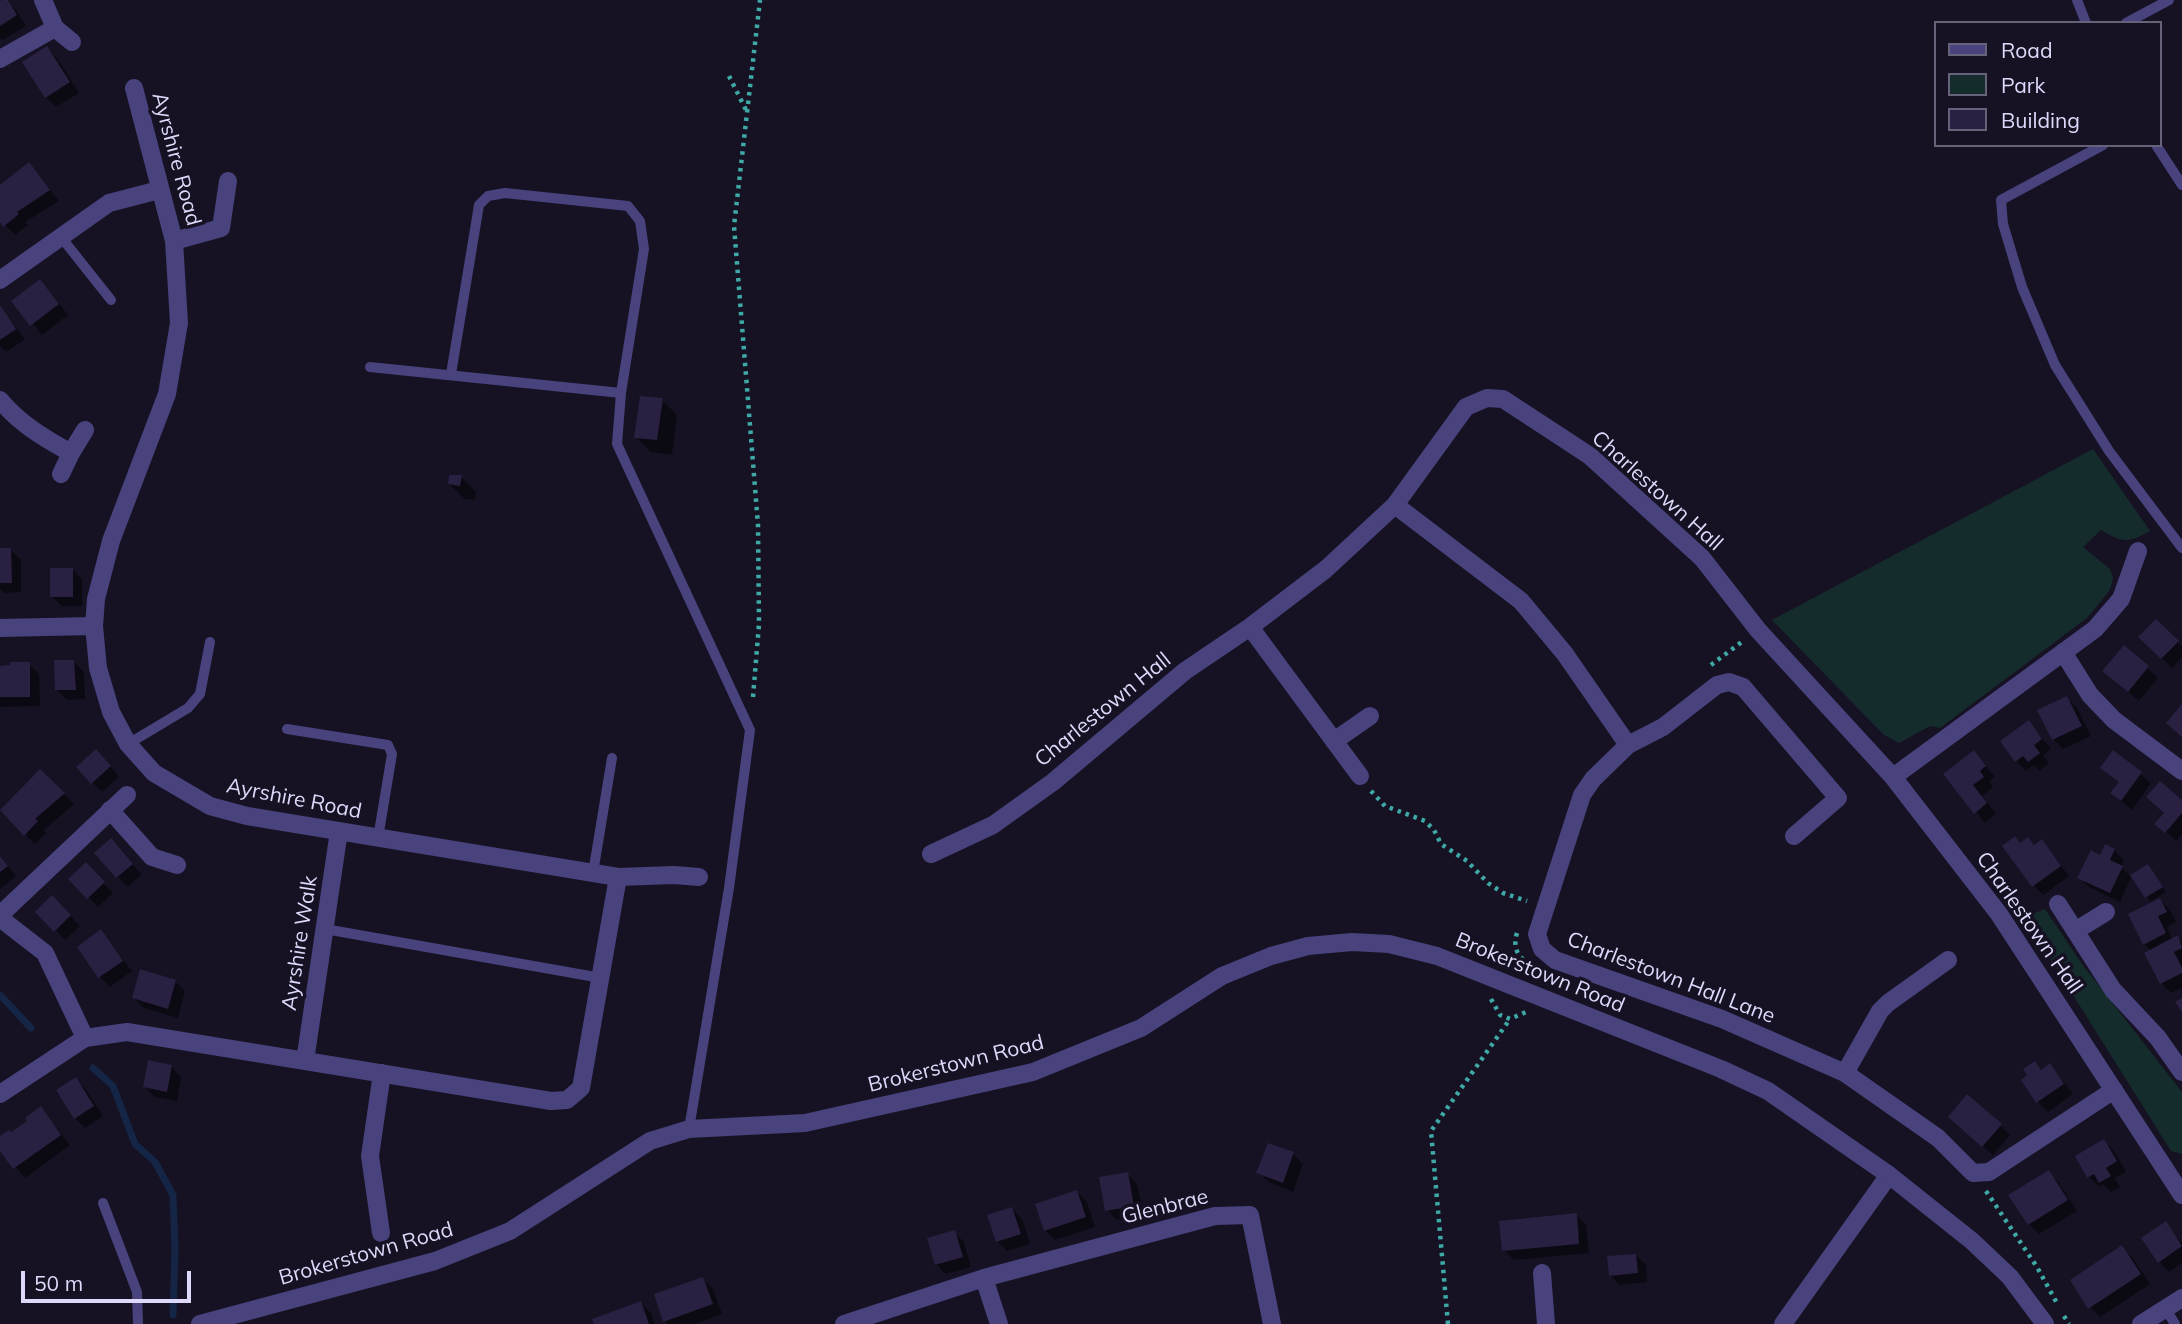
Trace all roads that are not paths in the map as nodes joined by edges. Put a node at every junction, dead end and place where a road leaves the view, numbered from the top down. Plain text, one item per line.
1 (43, 0) edge
2 (2077, 0) edge
3 (2169, 0) edge
4 (2086, 21) edge
5 (2130, 21) edge
6 (55, 28) junction
7 (72, 42) dead end
8 (0, 59) edge
9 (134, 88) dead end
10 (2099, 147) edge
11 (2157, 147) edge
12 (228, 181) dead end
13 (2182, 185) edge
14 (159, 190) junction
15 (61, 237) junction
16 (174, 242) junction
17 (0, 280) edge
18 (111, 300) dead end
19 (370, 367) dead end
20 (451, 374) junction
21 (621, 393) junction
22 (0, 400) edge
23 (85, 429) dead end
24 (71, 453) junction
25 (61, 474) dead end
26 (1395, 505) junction
27 (2182, 548) edge
28 (2138, 551) dead end
29 (94, 626) junction
30 (1250, 627) junction
31 (0, 628) edge
32 (210, 642) dead end
33 (2063, 652) junction
34 (1370, 716) dead end
35 (287, 729) dead end
36 (1334, 740) junction
37 (128, 744) junction
38 (1628, 746) junction
39 (612, 758) dead end
40 (2182, 771) edge
41 (1360, 776) road end
42 (1893, 777) junction
43 (127, 795) dead end
44 (110, 810) junction
45 (339, 831) junction
46 (1794, 836) dead end
47 (378, 838) junction
48 (931, 854) dead end
49 (177, 865) dead end
50 (593, 873) junction
51 (618, 877) junction
52 (699, 877) dead end
53 (2058, 904) dead end
54 (2106, 912) dead end
55 (0, 916) edge
56 (325, 929) junction
57 (2075, 931) junction
58 (1948, 960) dead end
59 (601, 978) junction
60 (85, 1038) junction
61 (305, 1060) junction
62 (2182, 1072) edge
63 (383, 1073) junction
64 (1845, 1073) junction
65 (3, 1086) edge
66 (2114, 1090) junction
67 (689, 1129) junction
68 (2176, 1174) edge
69 (1889, 1175) junction
70 (2182, 1195) edge
71 (103, 1203) dead end
72 (381, 1233) dead end
73 (1542, 1273) dead end
74 (984, 1278) junction
75 (2182, 1298) edge
76 (2170, 1316) edge
77 (138, 1324) edge
78 (200, 1324) edge
79 (844, 1324) edge
80 (999, 1324) edge
81 (1272, 1324) edge
82 (1546, 1324) edge
83 (1783, 1324) edge
84 (2045, 1324) edge
85 (2141, 1324) edge

1 - 6 street
2 - 4 lane
3 - 5 lane
6 - 7 street
6 - 8 street
9 - 14 street, Ayrshire Road
10 - 27 lane
11 - 13 lane
12 - 16 street, Ayrshire Road
14 - 15 street
14 - 16 street, Ayrshire Road
15 - 17 street
15 - 18 lane
16 - 29 street, Ayrshire Road
19 - 20 lane
20 - 21 lane
20 - 21 lane
21 - 67 lane
22 - 24 street
23 - 24 street
24 - 25 street
26 - 30 street, Charlestown Hall
26 - 38 street
26 - 42 street, Charlestown Hall
28 - 33 street
29 - 31 street
29 - 37 street, Ayrshire Road
30 - 36 street
30 - 48 street, Charlestown Hall
32 - 37 lane
33 - 40 street
33 - 42 street
34 - 36 street
35 - 47 lane
36 - 41 street
37 - 45 street, Ayrshire Road
38 - 46 street, Charlestown Hall Lane
38 - 64 street, Charlestown Hall Lane
39 - 50 lane
42 - 66 street, Charlestown Hall
43 - 44 street
44 - 49 street
44 - 55 street
45 - 47 street, Ayrshire Road
45 - 56 street, Ayrshire Walk
47 - 50 street, Ayrshire Road
50 - 51 street, Ayrshire Road
51 - 52 street, Ayrshire Road
51 - 59 street
53 - 57 street
54 - 57 street
55 - 60 street
56 - 59 lane
56 - 61 street, Ayrshire Walk
57 - 62 street
58 - 64 street
59 - 63 street
60 - 61 street
60 - 65 street
61 - 63 street
63 - 72 street
64 - 66 street, Charlestown Hall Lane
66 - 68 street, Charlestown Hall
67 - 69 street, Brokerstown Road
67 - 78 street, Brokerstown Road
68 - 70 street, Charlestown Hall
69 - 83 street
69 - 84 street, Brokerstown Road
71 - 77 lane
73 - 82 street
74 - 79 street, Glenbrae
74 - 80 street
74 - 81 street, Glenbrae
75 - 76 street
76 - 85 street

